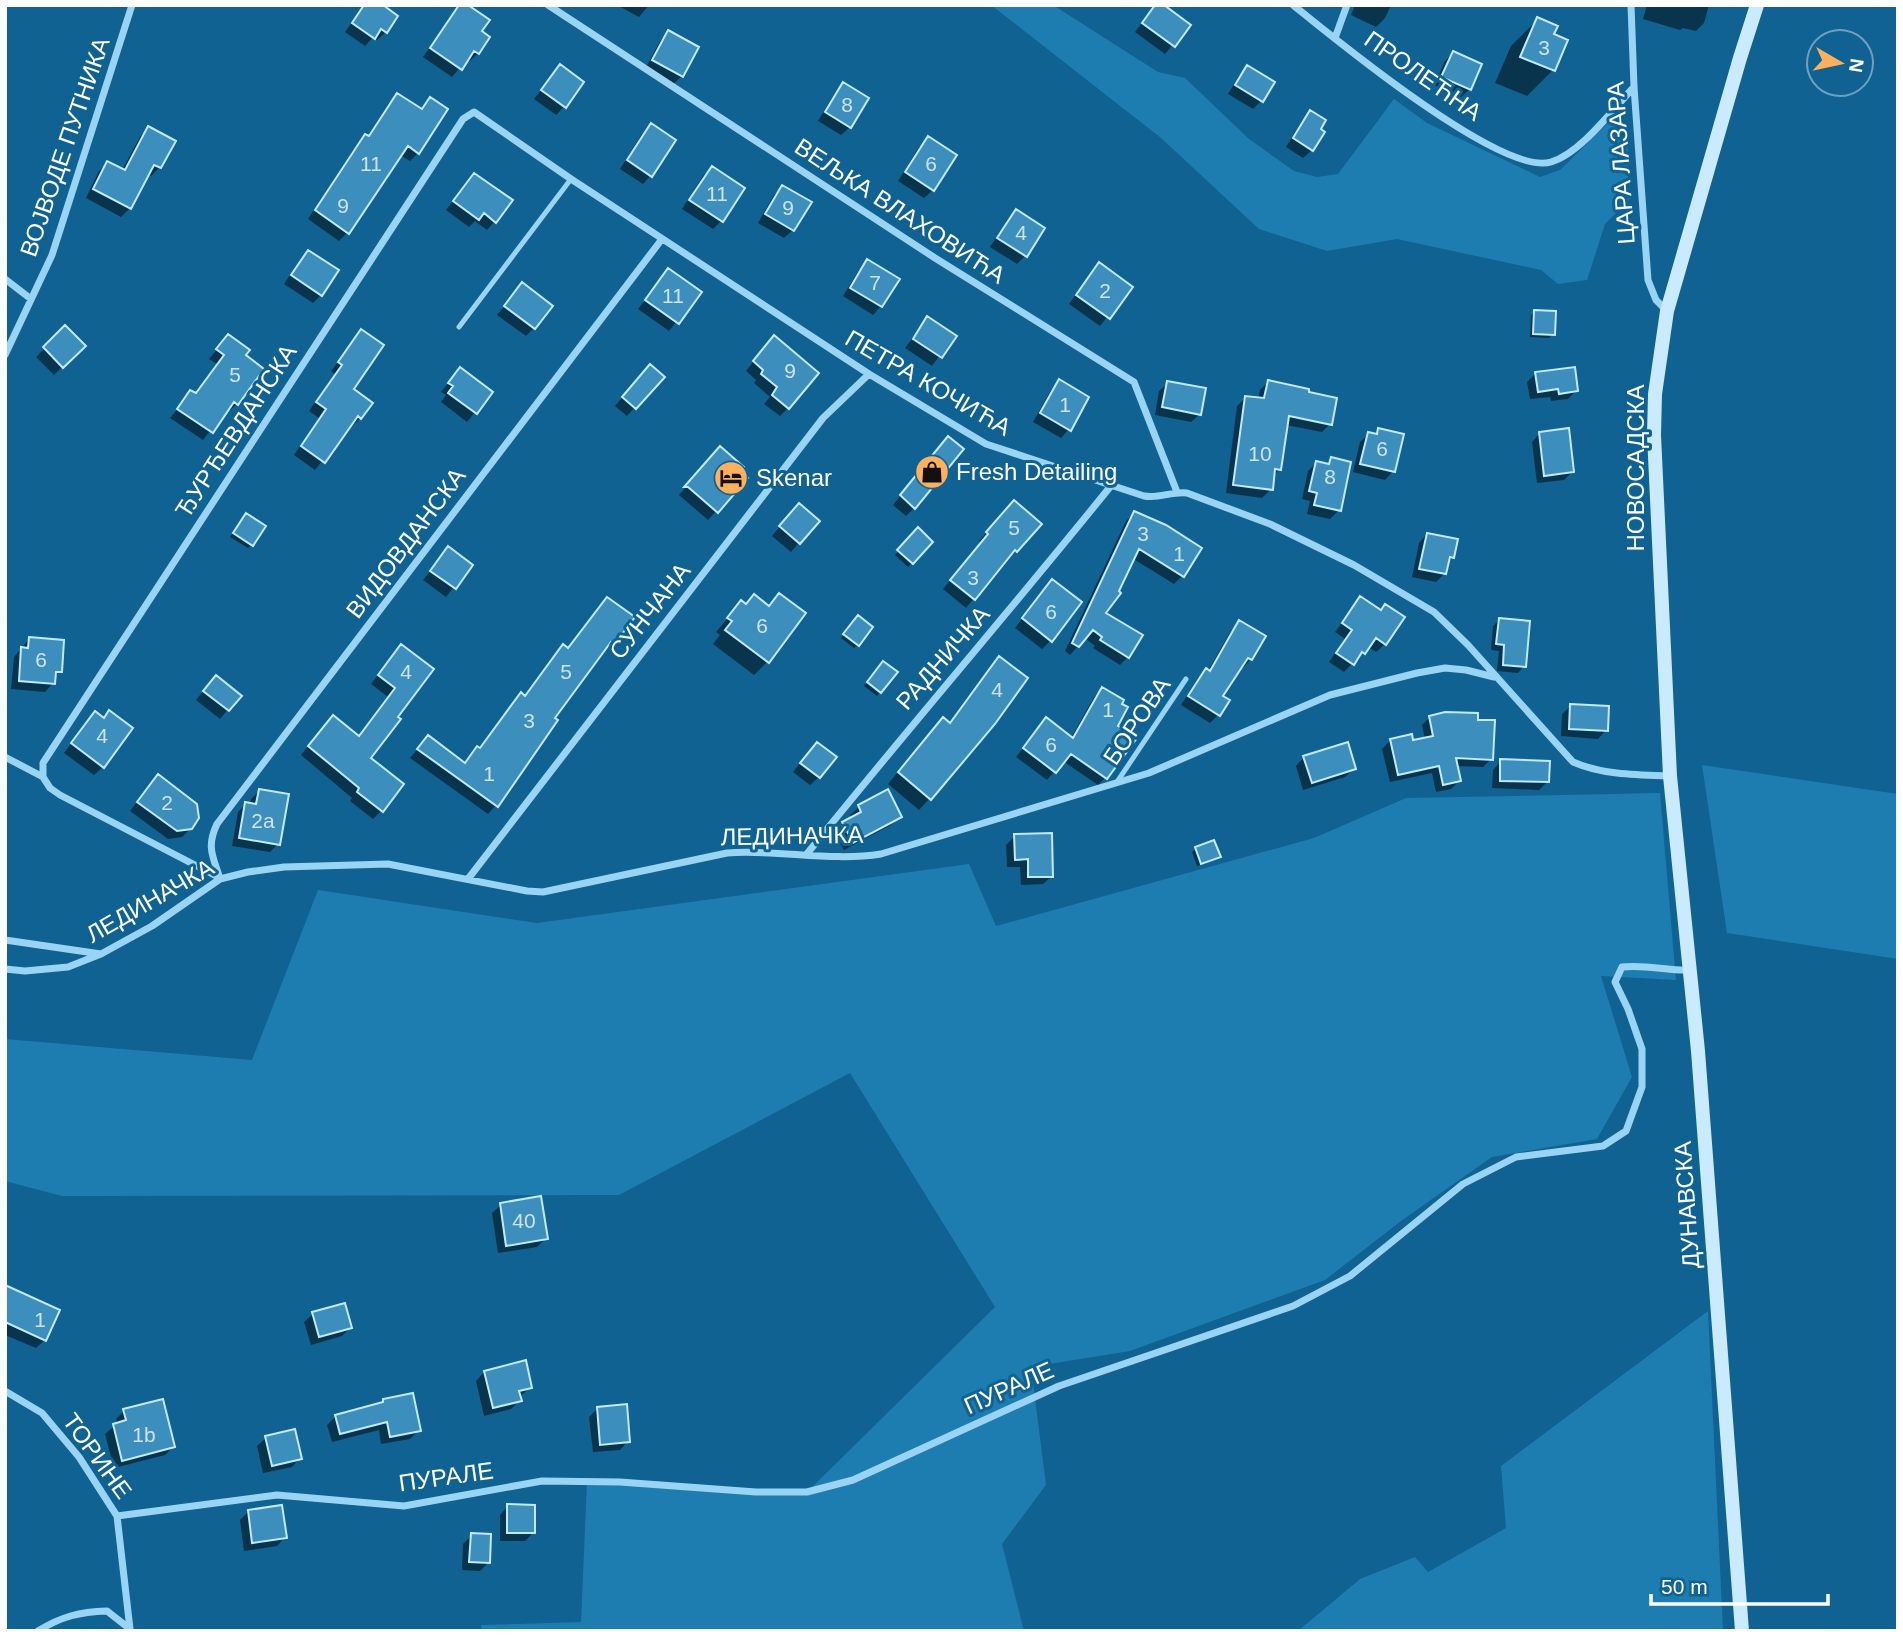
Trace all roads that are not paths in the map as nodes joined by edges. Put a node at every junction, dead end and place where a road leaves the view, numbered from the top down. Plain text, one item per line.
1 (132, 5) edge
2 (548, 5) edge
3 (1293, 5) edge
4 (1347, 5) edge
5 (1630, 5) edge
6 (1758, 5) edge
7 (1335, 38) junction
8 (1634, 87) junction
9 (474, 112) joint
10 (571, 179) junction
11 (662, 239) junction
12 (5, 279) edge
13 (31, 299) junction
14 (1667, 311) junction
15 (459, 327) dead end
16 (5, 355) edge
17 (869, 374) junction
18 (1110, 487) junction
19 (1177, 492) junction
20 (1495, 677) junction
21 (1186, 679) dead end
22 (5, 757) edge
23 (1670, 776) junction
24 (43, 777) junction
25 (1117, 782) junction
26 (806, 855) junction
27 (468, 878) junction
28 (220, 879) junction
29 (5, 940) edge
30 (102, 954) junction
31 (5, 969) edge
32 (1691, 970) junction
33 (5, 1391) edge
34 (117, 1516) junction
35 (130, 1630) edge
36 (38, 1631) edge
37 (1742, 1631) edge

1 - 13 street, ВОЈВОДЕ ПУТНИКА
2 - 19 street, ВЕЉКА ВЛАХОВИЋА
3 - 7 street, ПРОЛЕЋНА
4 - 7 street
5 - 8 street, ЦАРА ЛАЗАРА
6 - 14 main road, НОВОСАДСКА
7 - 8 street, ПРОЛЕЋНА
8 - 14 street, ЦАРА ЛАЗАРА
9 - 10 street, ПЕТРА КОЧИЋА
9 - 24 street, ЂУРЂЕВДАНСКА
10 - 11 street, ПЕТРА КОЧИЋА
10 - 15 lane
11 - 17 street, ПЕТРА КОЧИЋА
11 - 28 street, ВИДОВДАНСКА
12 - 13 street, ВОЈВОДЕ ПУТНИКА
13 - 16 street, ВОЈВОДЕ ПУТНИКА
14 - 23 main road, НОВОСАДСКА
17 - 18 street, ПЕТРА КОЧИЋА
17 - 27 street, СУНЧАНА
18 - 19 street, ПЕТРА КОЧИЋА
18 - 26 street, РАДНИЧКА
19 - 20 street, ПЕТРА КОЧИЋА
20 - 23 street, ПЕТРА КОЧИЋА
20 - 25 street, ЛЕДИНАЧКА
21 - 25 lane, БОРОВА
22 - 24 street
23 - 32 main road, ДУНАВСКА
24 - 28 street
25 - 26 street, ЛЕДИНАЧКА
26 - 27 street, ЛЕДИНАЧКА
27 - 28 street, ЛЕДИНАЧКА
28 - 30 street, ЛЕДИНАЧКА
29 - 30 street
30 - 31 street, ЛЕДИНАЧКА
32 - 34 street, ПУРАЛЕ
32 - 37 main road, ДУНАВСКА
33 - 34 street, ТОРИНЕ
34 - 35 street, ТОРИНЕ
35 - 36 street, ТОРИНЕ

